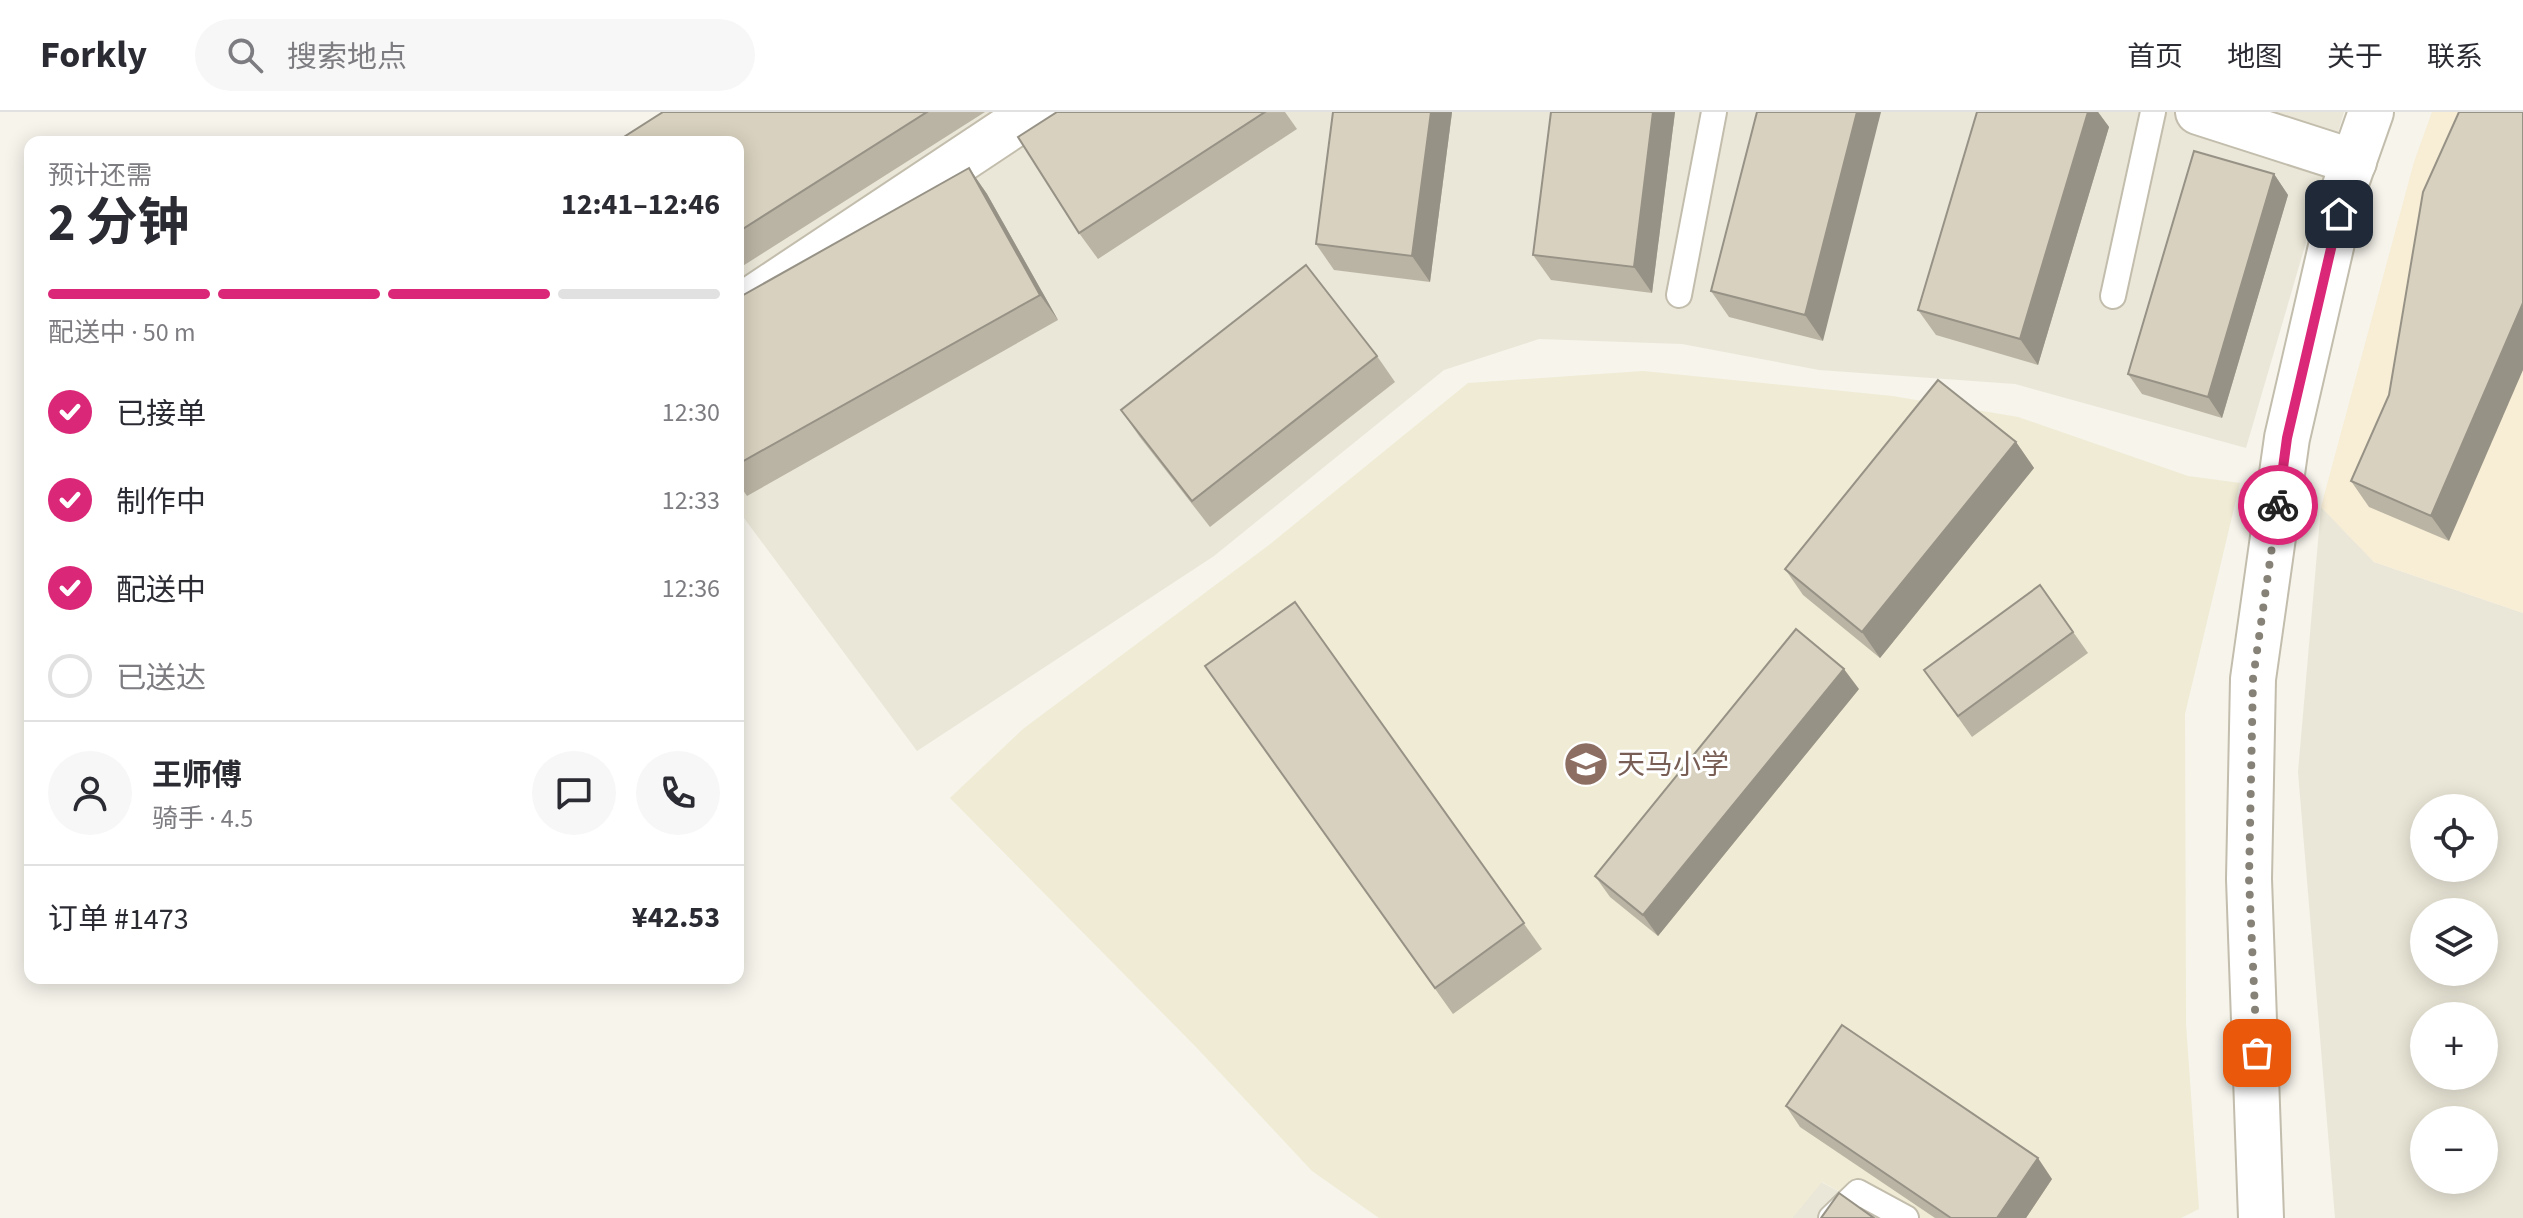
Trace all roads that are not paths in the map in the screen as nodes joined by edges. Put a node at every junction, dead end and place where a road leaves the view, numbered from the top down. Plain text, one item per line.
1 (1033, 112) edge
2 (1714, 112) edge
3 (2153, 112) edge
4 (2198, 112) edge
5 (2371, 112) edge
6 (2354, 162) junction
7 (1679, 295) dead end
8 (2113, 296) dead end
9 (744, 304) edge
10 (1831, 1218) edge
11 (1906, 1218) edge
12 (2261, 1218) edge

1 - 9 street
2 - 7 lane
3 - 8 lane
4 - 6 street
5 - 6 street
6 - 12 street
10 - 11 lane

